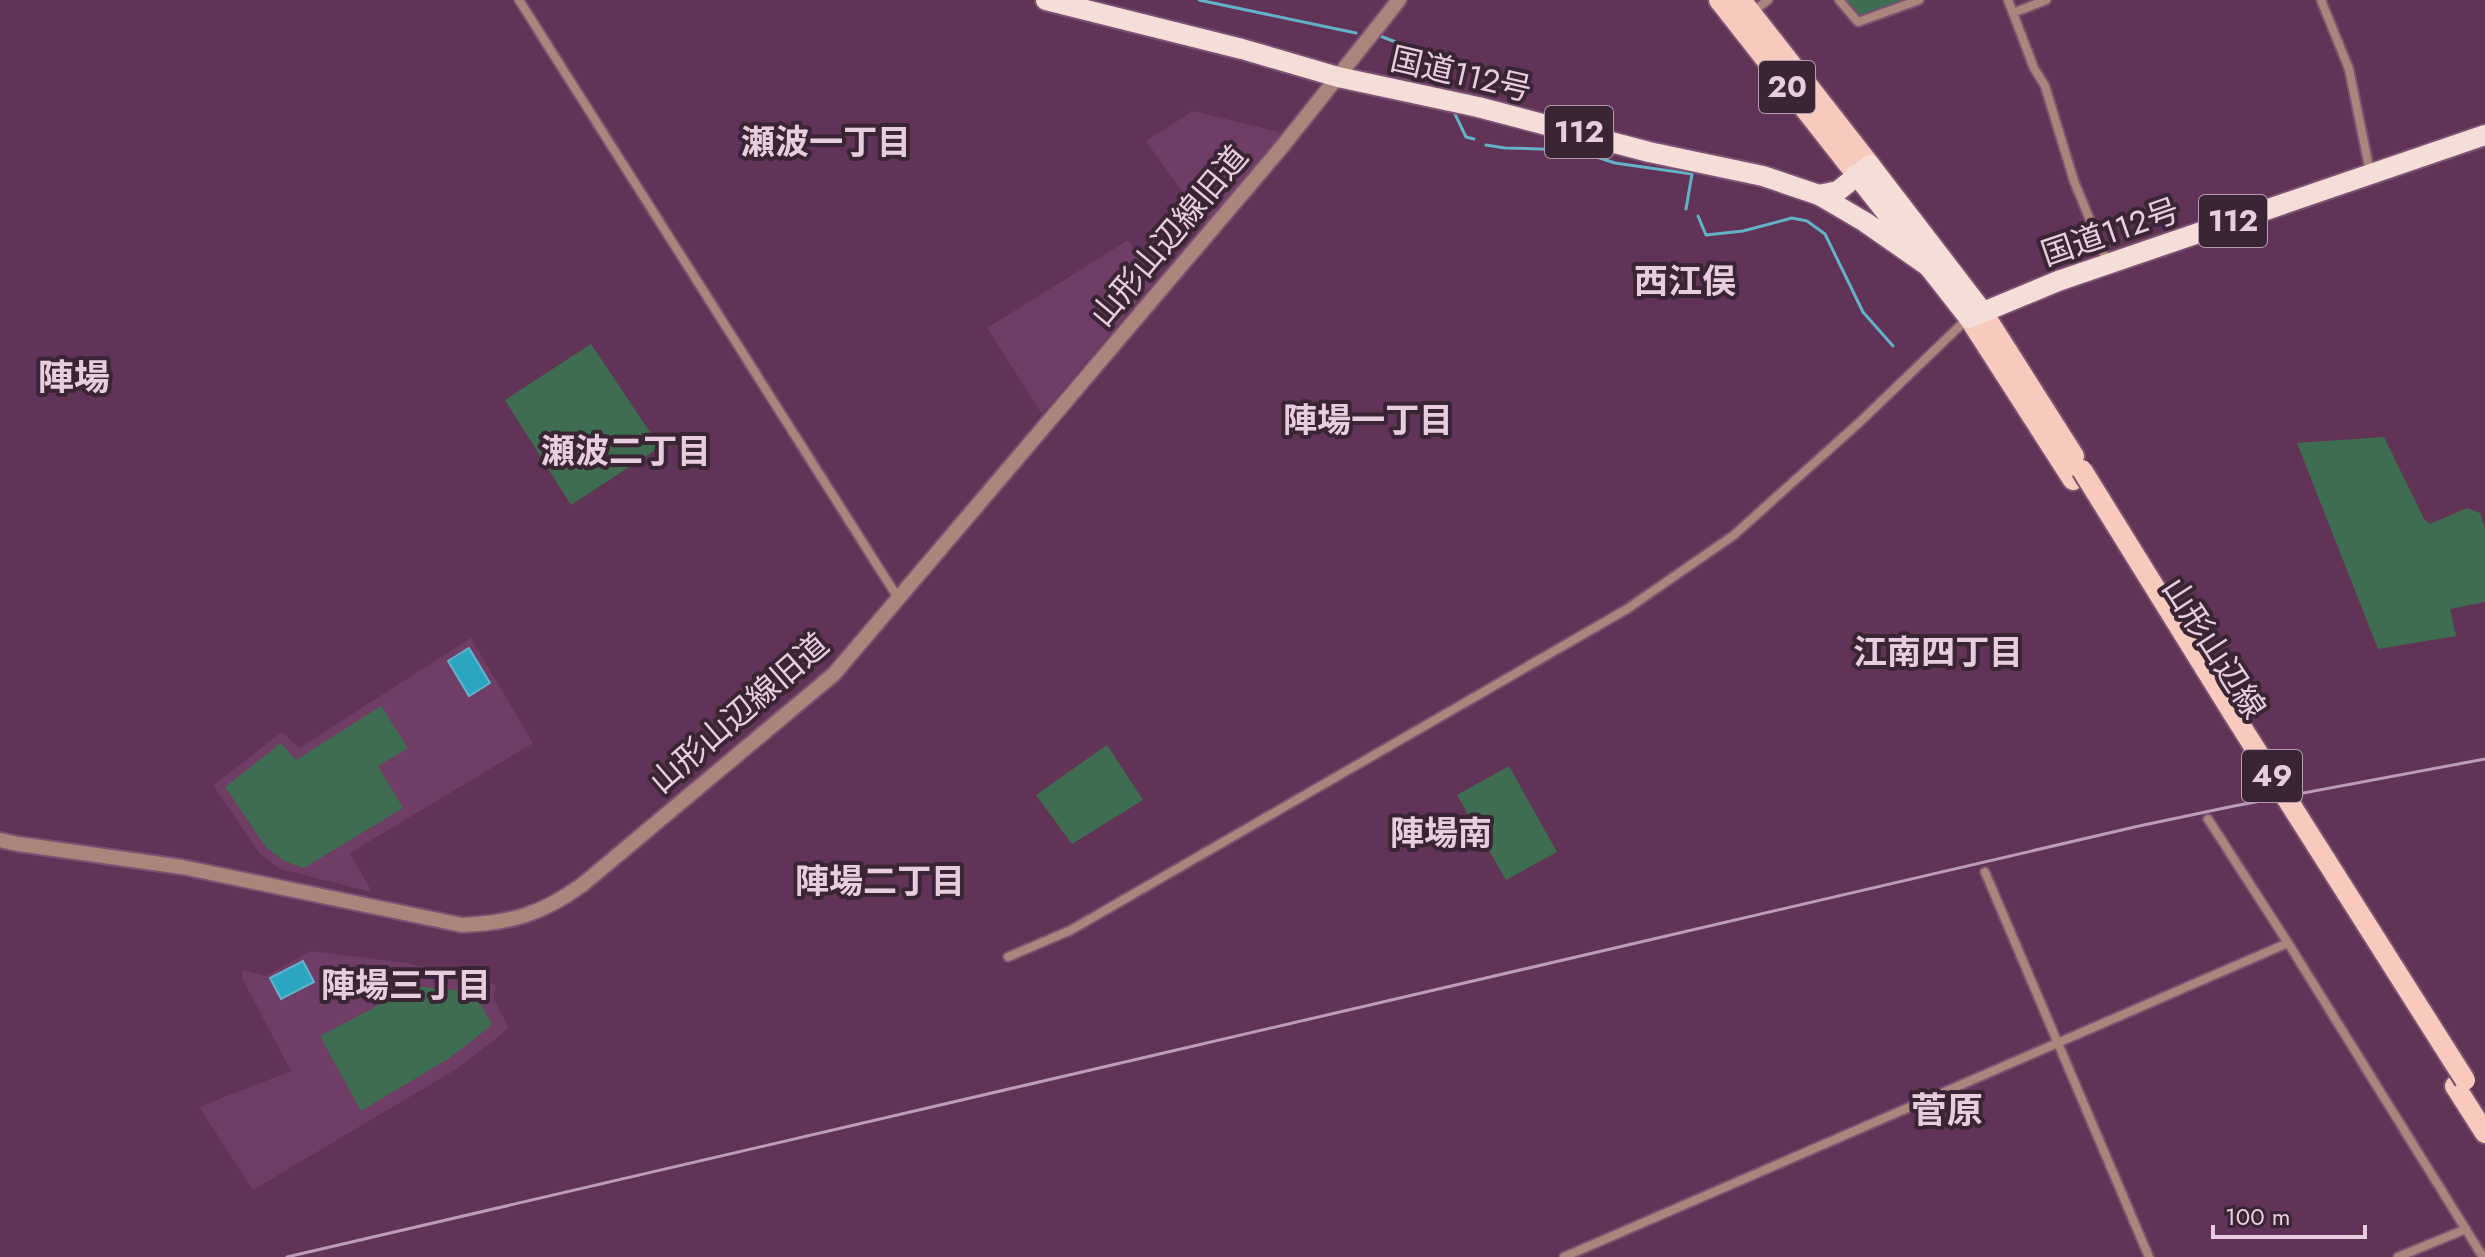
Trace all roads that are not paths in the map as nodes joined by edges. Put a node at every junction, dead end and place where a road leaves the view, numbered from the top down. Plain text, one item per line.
1 (519, 0) edge
2 (1046, 0) edge
3 (1399, 0) edge
4 (1719, 0) edge
5 (1839, 0) edge
6 (1919, 0) edge
7 (2008, 0) edge
8 (2046, 0) edge
9 (2321, 0) edge
10 (1753, 4) edge
11 (2013, 13) junction
12 (1338, 77) junction
13 (2485, 135) edge
14 (1863, 169) junction
15 (2371, 173) junction
16 (1819, 195) junction
17 (2108, 264) junction
18 (1928, 266) junction
19 (1975, 314) junction
20 (898, 598) junction
21 (2208, 819) dead end
22 (0, 840) edge
23 (1985, 872) dead end
24 (2288, 943) junction
25 (1008, 957) dead end
26 (2058, 1044) junction
27 (2460, 1083) junction
28 (2485, 1113) edge
29 (2485, 1133) edge
30 (2466, 1229) junction
31 (1564, 1257) edge
32 (2149, 1257) edge
33 (2398, 1257) edge
34 (2483, 1257) edge

1 - 20 street
2 - 12 highway, 国道112号 / 112
3 - 12 street, 山形山辺線旧道
4 - 14 main road, 20
5 - 6 street
7 - 11 street
8 - 11 street
9 - 15 street
10 - 14 main road, 20
11 - 17 street
12 - 16 highway, 国道112号 / 112
12 - 20 street, 山形山辺線旧道
13 - 15 highway, 国道112号 / 112
14 - 16 highway
14 - 18 highway
14 - 19 highway
15 - 17 highway, 国道112号 / 112
16 - 18 highway, 国道112号
17 - 19 highway, 国道112号 / 112
18 - 19 highway
19 - 25 street
19 - 27 main road, 山形山辺線 / 49
20 - 22 street, 山形山辺線旧道
21 - 24 street
23 - 26 street
24 - 26 street
24 - 30 street
26 - 31 street
26 - 32 street
27 - 28 main road, 山形山辺線 / 49
27 - 29 main road, 山形山辺線 / 49
30 - 33 street
30 - 34 street

